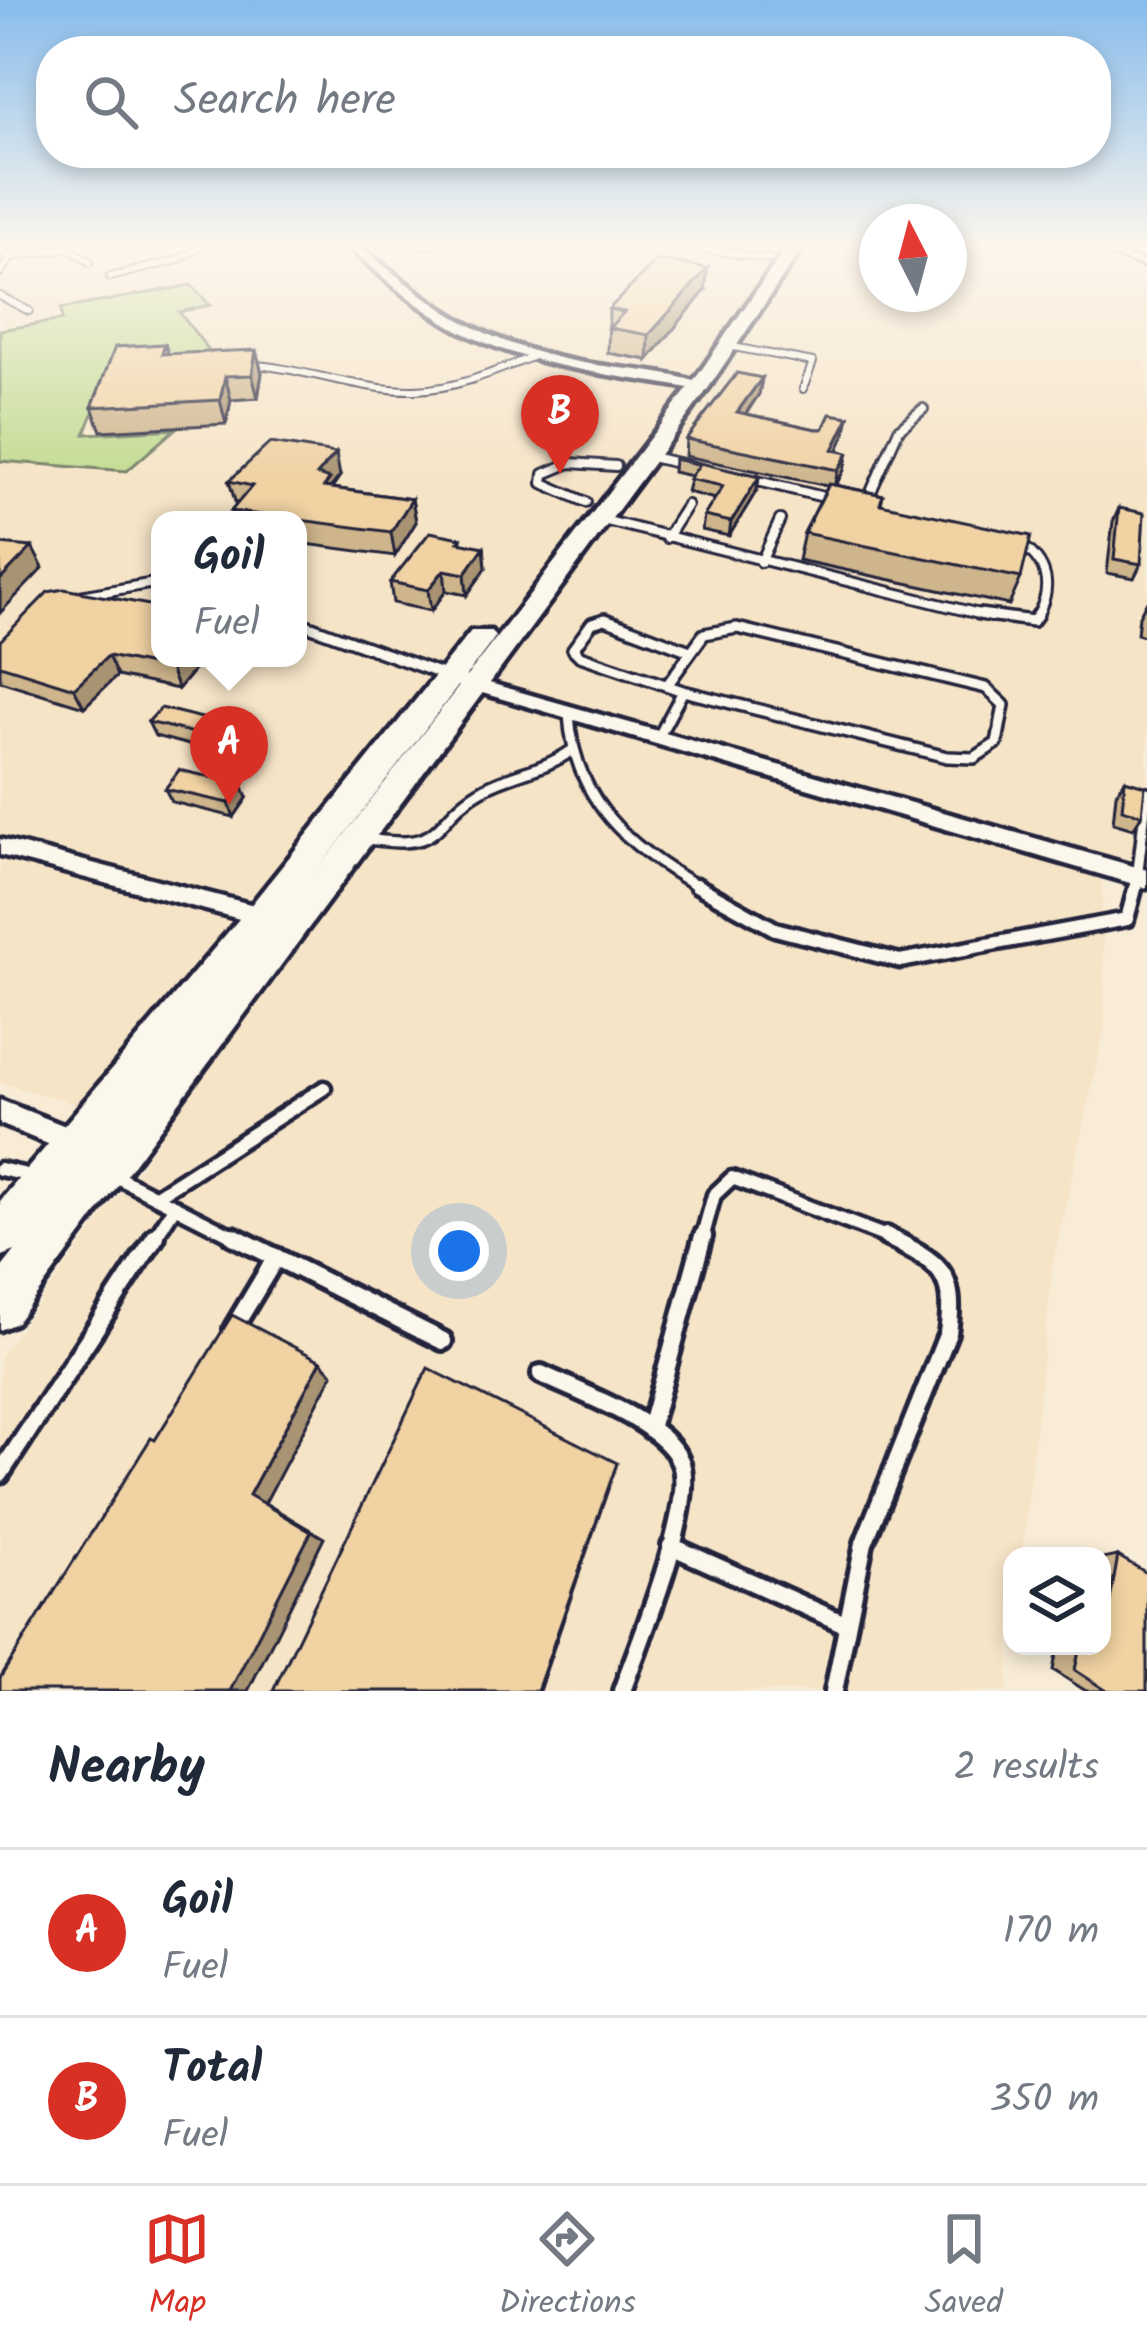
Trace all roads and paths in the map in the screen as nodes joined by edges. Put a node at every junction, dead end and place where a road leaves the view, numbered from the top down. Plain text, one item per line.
1 (456, 324) edge
2 (732, 324) edge
3 (740, 324) edge
4 (728, 346) junction
5 (535, 356) junction
6 (236, 364) edge
7 (692, 384) junction
8 (803, 389) dead end
9 (923, 409) dead end
10 (647, 455) junction
11 (689, 465) edge
12 (616, 466) junction
13 (730, 475) edge
14 (687, 505) dead end
15 (865, 506) junction
16 (593, 510) junction
17 (888, 512) edge
18 (780, 520) dead end
19 (666, 538) junction
20 (1001, 538) edge
21 (761, 562) junction
22 (151, 584) edge
23 (75, 597) edge
24 (307, 625) edge
25 (690, 651) junction
26 (461, 681) junction
27 (668, 684) junction
28 (683, 691) junction
29 (569, 714) junction
30 (658, 738) junction
31 (571, 751) junction
32 (1147, 792) edge
33 (1146, 808) edge
34 (360, 837) junction
35 (0, 847) edge
36 (1143, 878) edge
37 (262, 916) junction
38 (324, 1088) dead end
39 (0, 1112) edge
40 (74, 1142) junction
41 (0, 1169) edge
42 (105, 1171) junction
43 (44, 1179) junction
44 (156, 1196) junction
45 (175, 1206) junction
46 (0, 1235) edge
47 (276, 1257) junction
48 (0, 1306) edge
49 (443, 1341) dead end
50 (221, 1349) edge
51 (541, 1374) dead end
52 (650, 1429) junction
53 (0, 1474) edge
54 (671, 1546) junction
55 (847, 1625) junction
56 (622, 1691) edge
57 (834, 1691) edge

1 - 5 street
2 - 7 main road
3 - 4 main road
4 - 7 main road
4 - 8 lane
5 - 6 lane
5 - 7 street
7 - 10 main road
7 - 12 main road
9 - 15 lane
10 - 11 lane
10 - 16 main road
12 - 16 main road
12 - 16 lane
13 - 15 lane
14 - 19 lane
15 - 17 lane
16 - 19 lane
16 - 26 main road
18 - 21 lane
19 - 21 lane
20 - 21 lane
22 - 23 lane
24 - 26 lane
25 - 27 lane
25 - 27 lane
25 - 28 lane
26 - 29 street
26 - 34 main road
26 - 37 main road
27 - 28 lane
28 - 30 lane
29 - 30 street
29 - 31 lane
30 - 36 street
31 - 34 lane
31 - 36 lane
32 - 33 lane
33 - 36 lane
34 - 42 main road
35 - 37 street
37 - 40 main road
38 - 44 lane
39 - 40 street
40 - 43 main road
41 - 43 lane
42 - 44 lane
42 - 48 main road
43 - 46 main road
44 - 45 lane
45 - 47 lane
45 - 53 lane
47 - 49 lane
47 - 50 lane
51 - 52 lane
52 - 54 lane
52 - 55 lane
54 - 55 lane
54 - 56 lane
55 - 57 lane

